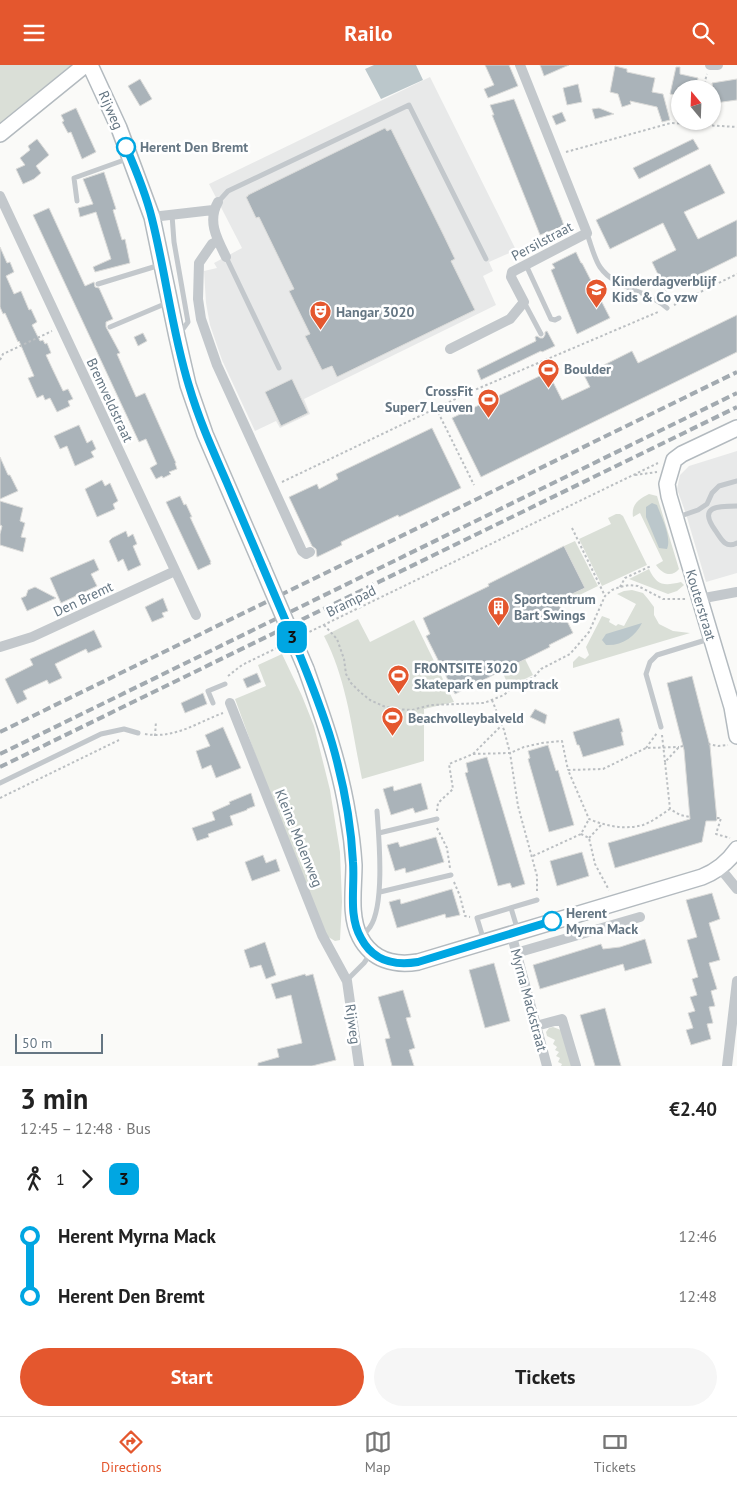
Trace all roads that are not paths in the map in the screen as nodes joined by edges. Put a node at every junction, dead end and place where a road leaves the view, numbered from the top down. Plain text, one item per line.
1 (84, 65) edge
2 (90, 65) edge
3 (520, 65) edge
4 (718, 65) edge
5 (708, 69) edge
6 (0, 134) edge
7 (131, 157) junction
8 (0, 196) edge
9 (78, 201) dead end
10 (215, 206) junction
11 (172, 215) junction
12 (152, 217) junction
13 (587, 233) junction
14 (218, 241) junction
15 (226, 257) joint
16 (486, 259) dead end
17 (162, 265) junction
18 (526, 265) junction
19 (98, 284) dead end
20 (524, 302) junction
21 (169, 303) junction
22 (667, 308) road end
23 (559, 318) dead end
24 (110, 327) dead end
25 (541, 334) dead end
26 (177, 337) junction
27 (450, 349) dead end
28 (279, 368) dead end
29 (737, 428) edge
30 (737, 436) edge
31 (664, 469) junction
32 (737, 481) edge
33 (737, 506) edge
34 (675, 518) junction
35 (737, 543) edge
36 (310, 552) dead end
37 (175, 571) junction
38 (737, 592) edge
39 (699, 599) junction
40 (196, 615) dead end
41 (711, 638) junction
42 (0, 647) edge
43 (225, 684) road end
44 (213, 703) dead end
45 (230, 703) road end
46 (661, 727) road end
47 (138, 733) road end
48 (732, 740) edge
49 (0, 783) edge
50 (377, 811) dead end
51 (437, 819) road end
52 (378, 833) junction
53 (731, 860) edge
54 (451, 875) road end
55 (736, 887) edge
56 (380, 892) junction
57 (537, 900) road end
58 (511, 908) junction
59 (640, 917) dead end
60 (514, 932) junction
61 (360, 937) junction
62 (484, 941) junction
63 (372, 953) junction
64 (516, 953) junction
65 (347, 981) junction
66 (737, 981) edge
67 (536, 1026) junction
68 (359, 1066) edge
69 (547, 1066) edge
70 (576, 1066) edge
71 (727, 1066) edge

1 - 6 street
2 - 7 street, Rijweg
3 - 13 street, Persilstraat
4 - 5 street
7 - 9 lane
7 - 12 street, Rijweg
8 - 37 street, Bremveldstraat
10 - 11 street
10 - 14 street
10 - 16 lane
11 - 12 street
11 - 26 lane
12 - 17 street, Rijweg
13 - 18 street, Persilstraat
13 - 22 lane
14 - 15 street
14 - 36 street
15 - 28 lane
17 - 19 lane
17 - 21 street, Rijweg
18 - 20 street, Persilstraat
18 - 23 lane
20 - 25 lane
20 - 27 street
21 - 24 lane
21 - 26 street, Rijweg
26 - 61 street, Rijweg, bridge
29 - 31 street
30 - 31 street
31 - 34 street, Kouterstraat
32 - 34 lane
33 - 35 lane
34 - 39 street, Kouterstraat
37 - 40 street, Bremveldstraat
37 - 42 street, Den Bremt
38 - 39 street
39 - 41 street, Kouterstraat
41 - 46 lane
41 - 48 street, Kouterstraat
43 - 44 lane
45 - 65 street, Kleine Molenweg
47 - 49 lane
50 - 52 lane
51 - 52 lane
52 - 56 lane
53 - 55 street
53 - 60 street, Myrna Mackstraat
54 - 56 lane
56 - 61 lane
57 - 58 lane
58 - 60 lane
58 - 62 lane
59 - 64 street
60 - 62 street, Myrna Mackstraat
60 - 64 street, Myrna Mackstraat
61 - 63 street, Rijweg
62 - 63 street, Myrna Mackstraat
63 - 65 lane
64 - 67 street, Myrna Mackstraat
65 - 68 street, Rijweg
66 - 71 street
67 - 69 street, Myrna Mackstraat
67 - 70 street

